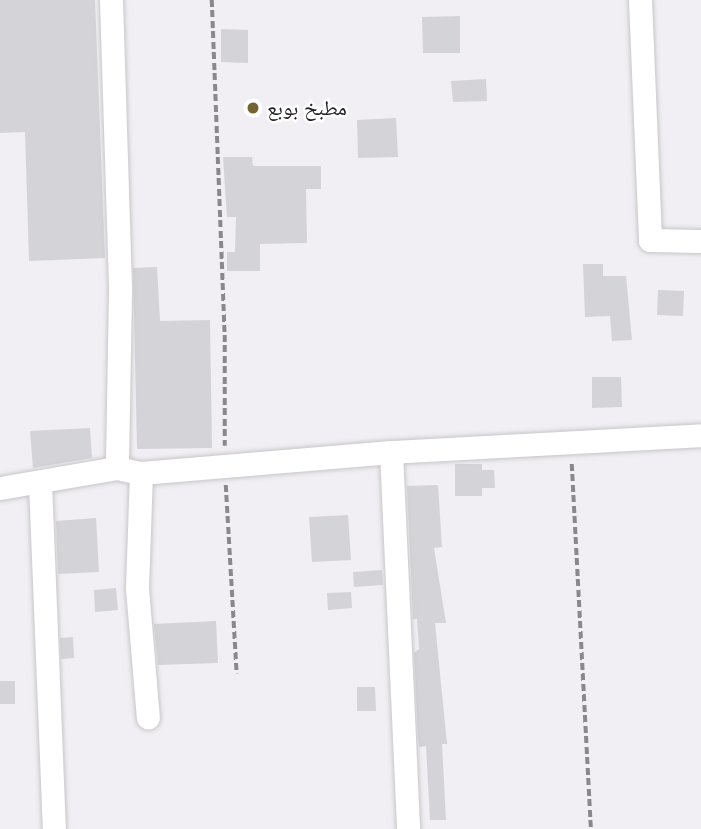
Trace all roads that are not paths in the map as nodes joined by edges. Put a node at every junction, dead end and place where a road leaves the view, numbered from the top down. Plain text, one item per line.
1 (111, 0) edge
2 (640, 0) edge
3 (701, 241) edge
4 (701, 435) edge
5 (391, 452) junction
6 (117, 468) junction
7 (141, 473) junction
8 (40, 483) junction
9 (0, 488) edge
10 (148, 719) dead end
11 (54, 829) edge
12 (408, 829) edge

1 - 6 street
2 - 3 street
4 - 5 street
5 - 7 street
5 - 12 street
6 - 7 street
6 - 8 street
7 - 10 street
8 - 9 street
8 - 11 street

